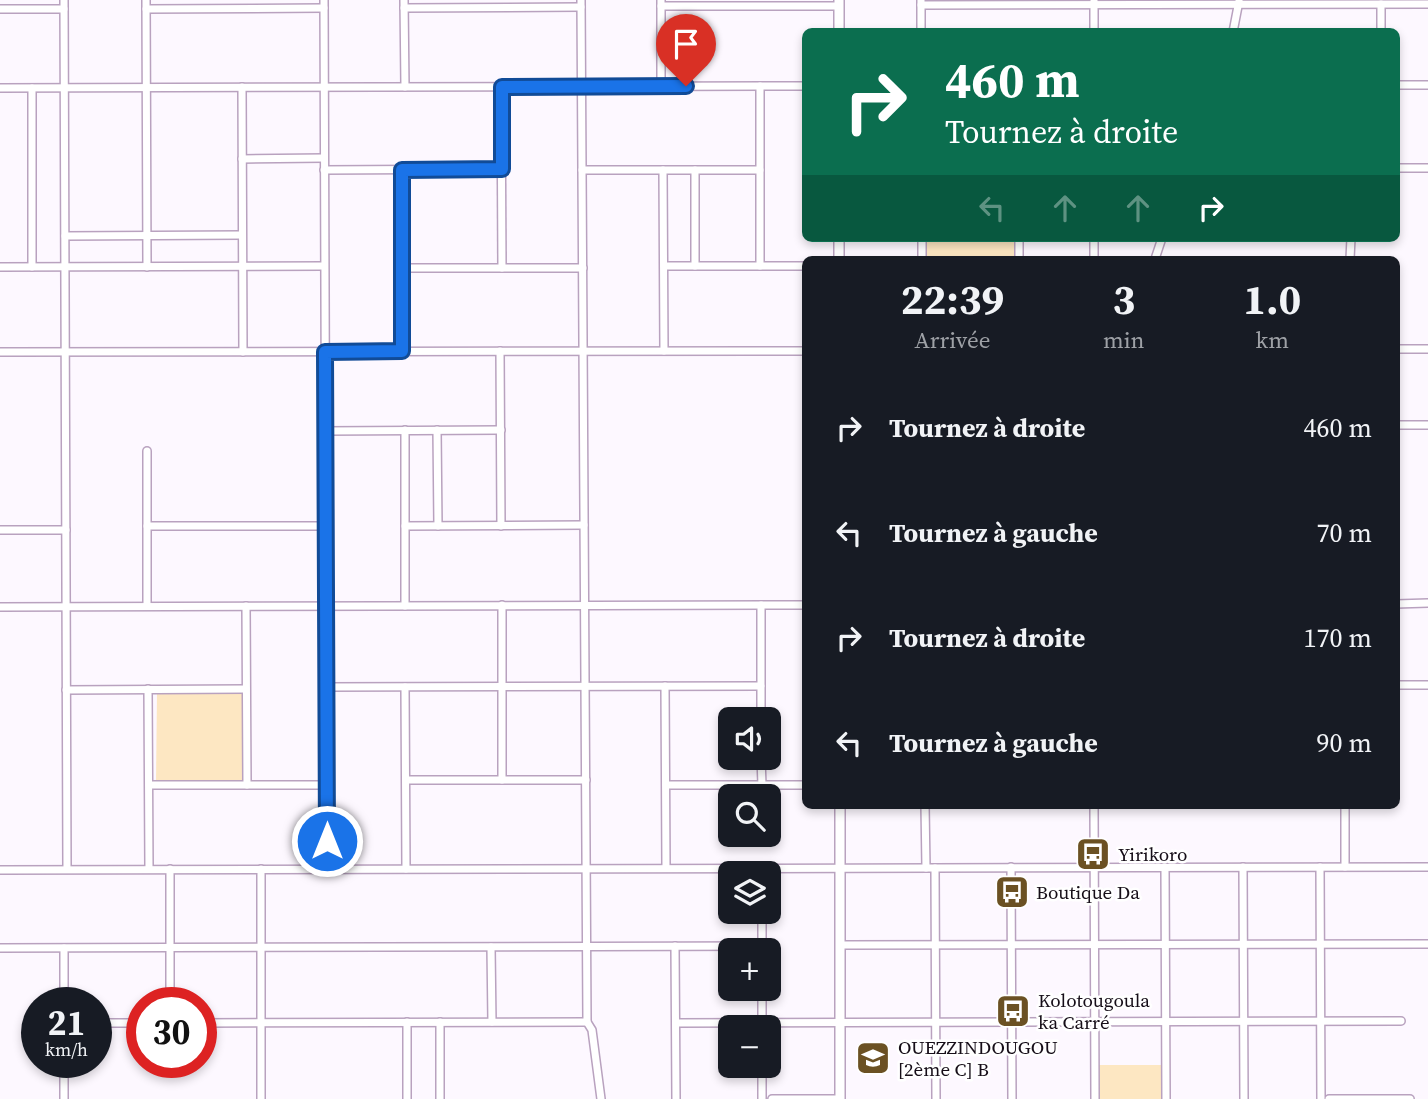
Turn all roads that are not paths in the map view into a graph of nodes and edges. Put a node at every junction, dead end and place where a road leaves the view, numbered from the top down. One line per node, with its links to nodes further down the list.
1 (1018, 2): 2 (street); 9 (street)
2 (1094, 2): 3 (street); 23 (street)
3 (1171, 2): 4 (street)
4 (1239, 2): 5 (street); 24 (street)
5 (1359, 2): 18 (street)
6 (661, 3): 7 (street); 28 (street)
7 (760, 3): 8 (street)
8 (839, 3): 21 (street)
9 (921, 3): 22 (street)
10 (64, 4): 20 (street); 37 (street)
11 (146, 4): 12 (street); 38 (street)
12 (242, 4): 13 (street)
13 (324, 4): 31 (street)
14 (404, 4): 15 (street); 32 (street)
15 (436, 4): 16 (street)
16 (501, 4): 17 (street)
17 (581, 4): 34 (street)
18 (1381, 4): 19 (street); 25 (street)
19 (1428, 4)
20 (0, 9)
21 (839, 28)
22 (922, 28)
23 (1094, 28)
24 (1234, 28)
25 (1381, 28)
26 (1400, 85): 27 (street)
27 (1428, 85)
28 (661, 86): 29 (street); 34 (street)
29 (760, 86): 30 (street); 50 (street)
30 (802, 86)
31 (324, 87): 32 (street); 39 (street); 40 (street)
32 (405, 87): 33 (street)
33 (502, 87): 34 (street); 44 (street)
34 (582, 87): 47 (street)
35 (0, 88): 36 (street)
36 (32, 88): 37 (street); 60 (street)
37 (64, 88): 38 (street); 51 (street)
38 (147, 88): 39 (street); 52 (street)
39 (242, 88): 41 (street)
40 (324, 158): 41 (street); 45 (street)
41 (242, 159): 53 (street)
42 (1400, 168): 43 (street)
43 (1428, 168)
44 (502, 169): 46 (street); 65 (street)
45 (324, 170): 46 (street); 54 (street)
46 (402, 170): 64 (street)
47 (582, 170): 48 (street); 66 (street)
48 (663, 170): 49 (street); 55 (street)
49 (695, 170): 50 (street); 56 (street)
50 (760, 170): 57 (street)
51 (65, 236): 52 (street); 61 (street)
52 (147, 236): 53 (street); 62 (street)
53 (242, 236): 63 (street)
54 (324, 266): 63 (street); 77 (street)
55 (664, 266): 56 (street); 72 (street)
56 (695, 266): 57 (street)
57 (760, 266): 58 (street)
58 (802, 266)
59 (0, 267): 60 (street)
60 (32, 267): 61 (street)
61 (65, 267): 62 (street); 75 (street)
62 (147, 267): 63 (street)
63 (242, 267): 76 (street)
64 (402, 268): 65 (street); 69 (street)
65 (502, 268): 66 (street)
66 (583, 268): 71 (street)
67 (1400, 349): 68 (street)
68 (1428, 349)
69 (402, 351): 70 (street); 77 (street)
70 (500, 351): 71 (street); 82 (street)
71 (583, 351): 72 (street); 90 (street)
72 (664, 351): 73 (street)
73 (802, 351)
74 (0, 352): 75 (street)
75 (65, 352): 76 (street); 92 (street)
76 (243, 352): 77 (street)
77 (325, 352): 83 (street)
78 (1400, 425): 79 (street)
79 (1428, 425)
80 (405, 430): 81 (street); 83 (street); 87 (street)
81 (437, 430): 82 (street); 88 (street)
82 (500, 430): 89 (street)
83 (325, 431): 86 (street)
84 (147, 451): 85 (street)
85 (147, 526): 86 (street); 99 (street)
86 (325, 526): 101 (street)
87 (405, 526): 88 (street); 102 (street)
88 (438, 526): 89 (street)
89 (501, 526): 90 (street)
90 (584, 526): 95 (street)
91 (0, 530): 92 (street)
92 (66, 530): 98 (street)
93 (1428, 603): 94 (street)
94 (1400, 604)
95 (585, 605): 96 (street); 103 (street); 108 (street)
96 (761, 605): 97 (street); 110 (street)
97 (802, 605)
98 (66, 606): 99 (street); 104 (street); 115 (street)
99 (147, 606): 100 (street)
100 (246, 606): 101 (street); 114 (street)
101 (326, 606): 102 (street); 111 (street)
102 (405, 606): 103 (street)
103 (502, 606): 107 (street)
104 (0, 607)
105 (1400, 685): 106 (street)
106 (1428, 685)
107 (502, 686): 108 (street); 112 (street); 118 (street)
108 (585, 686): 109 (street); 119 (street)
109 (665, 686): 110 (street); 123 (street)
110 (761, 686): 116 (street)
111 (326, 687): 112 (street); 122 (street)
112 (405, 687): 117 (street)
113 (148, 689): 114 (street); 115 (street); 120 (street)
114 (246, 689): 121 (street)
115 (66, 690): 143 (street)
116 (761, 707)
117 (406, 780): 118 (street); 148 (street)
118 (502, 780): 119 (street)
119 (586, 780): 139 (street)
120 (149, 785): 121 (street); 144 (street)
121 (247, 785): 122 (street)
122 (326, 785): 147 (street)
123 (666, 785): 124 (street); 140 (street)
124 (718, 785)
125 (781, 785): 126 (street)
126 (802, 785)
127 (840, 809): 141 (street)
128 (925, 809): 142 (street)
129 (1094, 809): 134 (street)
130 (1345, 809): 138 (street)
131 (1428, 866): 138 (street)
132 (935, 867): 133 (street); 142 (street); 159 (street)
133 (1011, 867): 134 (street); 152 (street)
134 (1094, 867): 135 (street); 153 (street)
135 (1165, 867): 136 (street); 154 (street)
136 (1243, 867): 137 (street); 155 (street)
137 (1320, 867): 138 (street); 156 (street)
138 (1345, 867)
139 (586, 868): 140 (street); 148 (street); 164 (street)
140 (666, 868): 150 (street)
141 (840, 868): 142 (street); 151 (street); 158 (street)
142 (926, 868)
143 (67, 869): 144 (street); 149 (street)
144 (149, 869): 145 (street)
145 (170, 869): 146 (street); 161 (street)
146 (261, 869): 147 (street); 162 (street)
147 (327, 869): 148 (street)
148 (406, 869)
149 (0, 870)
150 (718, 870)
151 (781, 870)
152 (1011, 944): 153 (street); 159 (street); 179 (street)
153 (1094, 944): 154 (street); 180 (street)
154 (1165, 944): 155 (street); 181 (street)
155 (1244, 944): 156 (street); 170 (street)
156 (1321, 944): 157 (street); 171 (street)
157 (1428, 944)
158 (840, 945): 159 (street); 177 (street)
159 (936, 945): 178 (street)
160 (675, 946): 164 (street); 165 (street); 184 (street)
161 (170, 947): 162 (street); 167 (street); 169 (street)
162 (261, 947): 163 (street); 183 (street)
163 (491, 947): 164 (street); 175 (street)
164 (587, 947): 176 (street)
165 (718, 947)
166 (0, 948): 167 (street)
167 (64, 948): 168 (street)
168 (64, 987)
169 (170, 987)
170 (1244, 1021): 171 (street); 181 (street); 202 (street)
171 (1321, 1021): 172 (street); 203 (street)
172 (1401, 1021)
173 (407, 1022): 174 (street); 183 (street); 191 (street)
174 (440, 1022): 175 (street); 192 (street)
175 (492, 1022): 176 (street)
176 (587, 1022): 193 (street)
177 (840, 1022): 178 (street); 186 (street); 197 (street)
178 (936, 1022): 179 (street); 198 (street)
179 (1012, 1022): 180 (street); 199 (street)
180 (1095, 1022): 181 (street); 200 (street)
181 (1166, 1022): 201 (street)
182 (217, 1023): 183 (street)
183 (261, 1023): 190 (street)
184 (676, 1023): 185 (street); 194 (street)
185 (718, 1024)
186 (781, 1024)
187 (64, 1078): 189 (street)
188 (762, 1078): 195 (street)
189 (64, 1099)
190 (261, 1099)
191 (407, 1099)
192 (440, 1099)
193 (601, 1099)
194 (676, 1099)
195 (762, 1099)
196 (772, 1099): 197 (street)
197 (840, 1099)
198 (936, 1099)
199 (1012, 1099)
200 (1095, 1099)
201 (1166, 1099)
202 (1244, 1099)
203 (1321, 1099)
204 (1329, 1099): 205 (street)
205 (1410, 1099)

